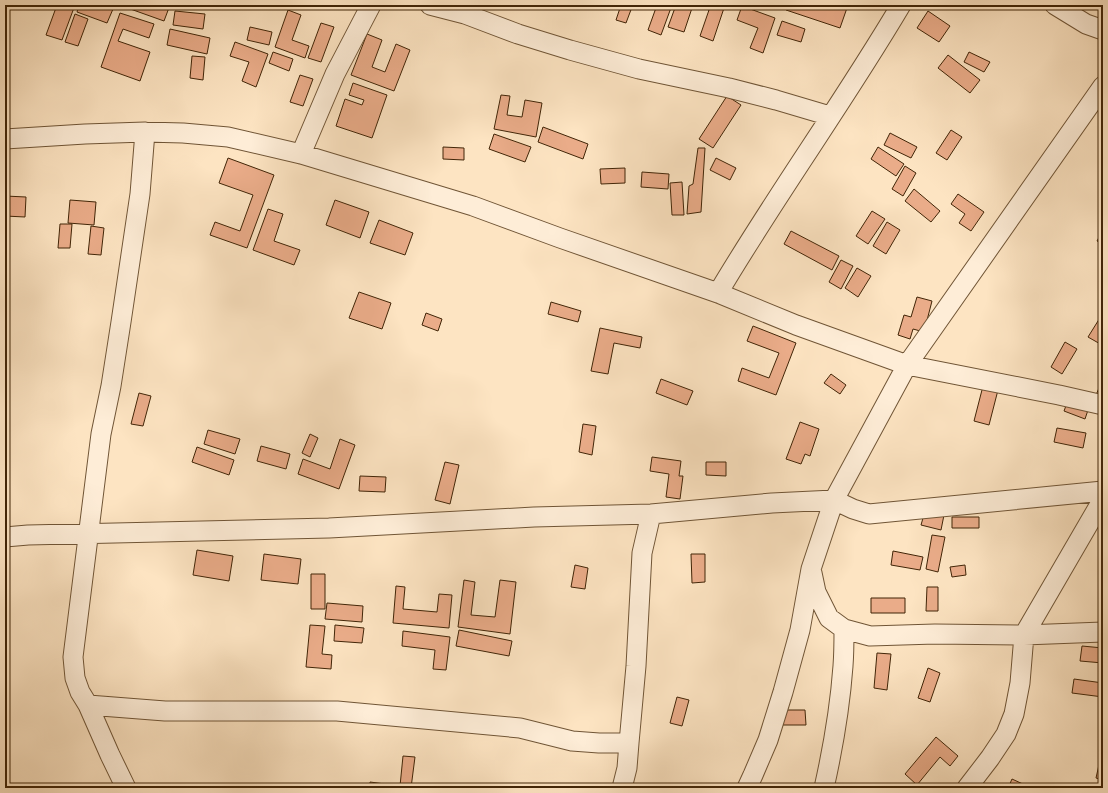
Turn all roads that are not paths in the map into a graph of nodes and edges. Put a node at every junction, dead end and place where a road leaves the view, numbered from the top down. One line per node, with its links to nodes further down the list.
1 (371, 5): 10 (street)
2 (430, 5): 7 (street)
3 (901, 5): 7 (street)
4 (1055, 5): 5 (street)
5 (1103, 30)
6 (1103, 86): 12 (street)
7 (830, 116): 11 (street)
8 (145, 132): 9 (street); 10 (street); 18 (street)
9 (5, 139)
10 (301, 154): 11 (street)
11 (718, 293): 12 (street)
12 (907, 365): 13 (street); 16 (street)
13 (1103, 405)
14 (1103, 491): 16 (street)
15 (1103, 499): 23 (street)
16 (834, 500): 17 (street); 20 (street)
17 (651, 514): 18 (street); 25 (street)
18 (89, 534): 19 (street); 24 (street)
19 (5, 537)
20 (812, 569): 21 (street); 28 (street)
21 (844, 629): 23 (street); 29 (street)
22 (1103, 632): 23 (street)
23 (1024, 635): 30 (street)
24 (88, 705): 25 (street); 26 (street)
25 (629, 743): 27 (street)
26 (126, 788)
27 (622, 788)
28 (747, 788)
29 (824, 788)
30 (967, 788)

